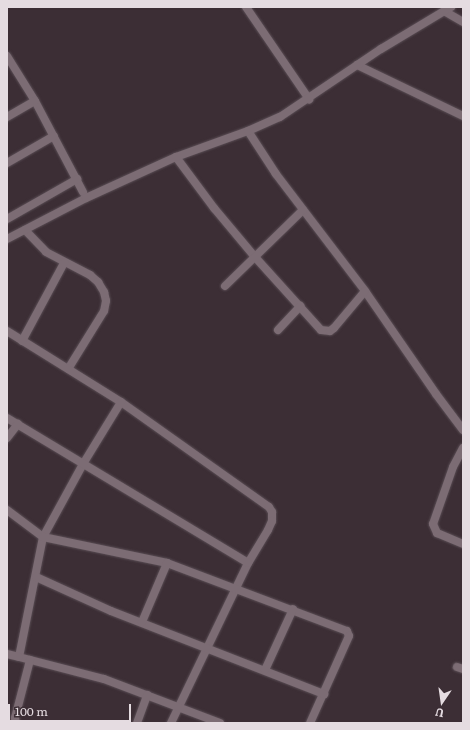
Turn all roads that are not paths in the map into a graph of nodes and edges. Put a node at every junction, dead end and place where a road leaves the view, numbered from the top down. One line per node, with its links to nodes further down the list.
1 (246, 7): 7 (street)
2 (447, 9): 3 (street); 5 (street)
3 (463, 22)
4 (7, 56): 6 (street)
5 (357, 65): 7 (street); 9 (street)
6 (10, 66): 8 (street)
7 (309, 99): 11 (street)
8 (35, 101): 10 (street); 12 (street)
9 (463, 116)
10 (7, 117)
11 (248, 132): 13 (street); 17 (street)
12 (54, 136): 14 (street); 15 (street)
13 (176, 158): 19 (street); 21 (street)
14 (7, 163)
15 (77, 179): 16 (street); 18 (street)
16 (83, 192)
17 (302, 210): 21 (street); 24 (street)
18 (7, 219)
19 (25, 230): 20 (street); 22 (street)
20 (7, 239)
21 (255, 257): 23 (street); 25 (street)
22 (64, 263): 28 (street); 29 (street)
23 (225, 286)
24 (365, 291): 25 (street); 33 (street)
25 (300, 306): 26 (street)
26 (278, 330)
27 (7, 331): 28 (street)
28 (22, 341): 29 (street)
29 (68, 369): 30 (street)
30 (121, 402): 36 (street); 41 (street)
31 (7, 418): 32 (street)
32 (18, 424): 34 (street); 36 (street)
33 (463, 430)
34 (7, 438)
35 (463, 448): 39 (street)
36 (83, 464): 38 (street); 41 (street)
37 (7, 510): 38 (street)
38 (43, 537): 40 (street); 42 (street)
39 (463, 544)
40 (167, 563): 43 (street); 45 (street)
41 (248, 563): 43 (street)
42 (36, 577): 45 (street); 48 (street)
43 (236, 588): 44 (street); 46 (street)
44 (293, 609): 50 (street); 51 (street)
45 (142, 622): 46 (street)
46 (207, 647): 50 (street); 53 (street)
47 (7, 654): 48 (street)
48 (19, 657): 49 (street)
49 (30, 660): 52 (street); 54 (street)
50 (265, 670): 51 (street)
51 (324, 694): 58 (street)
52 (147, 695): 53 (street); 55 (street)
53 (179, 706): 56 (street); 57 (street)
54 (16, 723)
55 (137, 723)
56 (171, 723)
57 (220, 723)
58 (310, 723)

